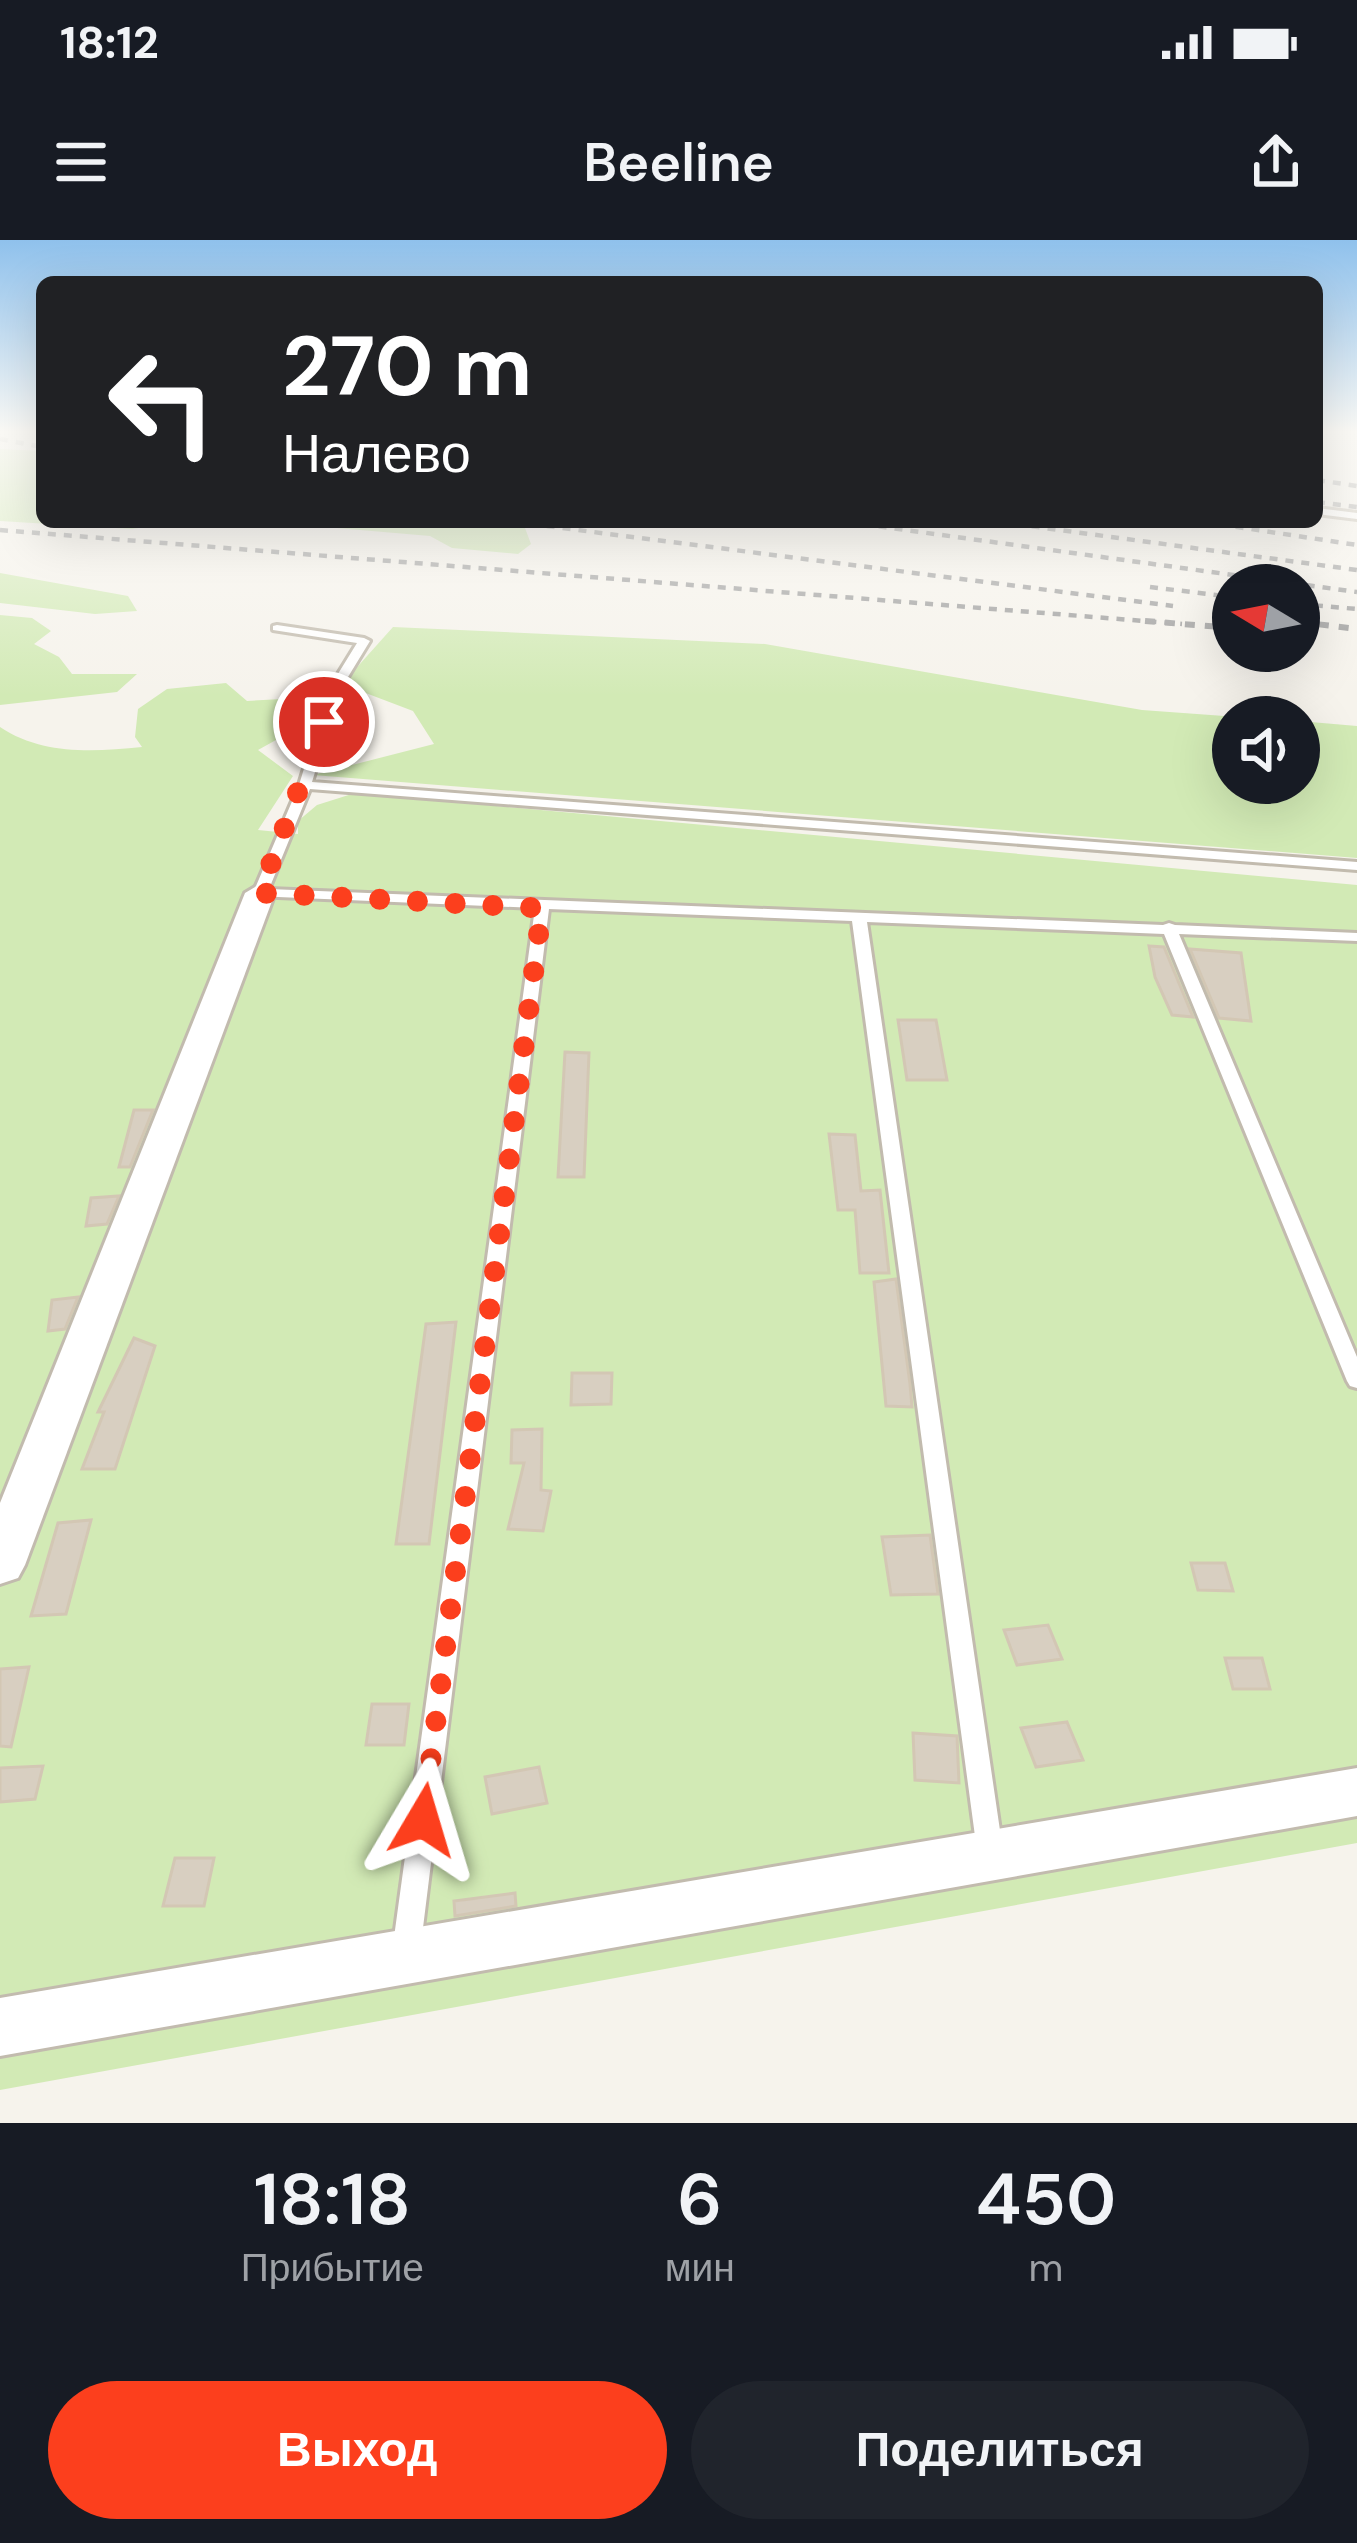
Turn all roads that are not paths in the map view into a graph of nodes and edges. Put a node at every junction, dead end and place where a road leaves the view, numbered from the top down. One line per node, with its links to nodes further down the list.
1 (277, 628): 2 (lane)
2 (305, 784): 3 (lane); 4 (lane)
3 (1357, 866)
4 (260, 893): 5 (lane); 10 (street)
5 (542, 908): 6 (lane); 13 (lane)
6 (859, 918): 7 (lane); 12 (lane)
7 (1169, 928): 8 (lane); 9 (lane)
8 (1357, 937)
9 (1357, 1381)
10 (0, 1565)
11 (1357, 1792): 12 (street)
12 (990, 1856): 13 (street)
13 (406, 1957): 14 (street)
14 (0, 2027)

